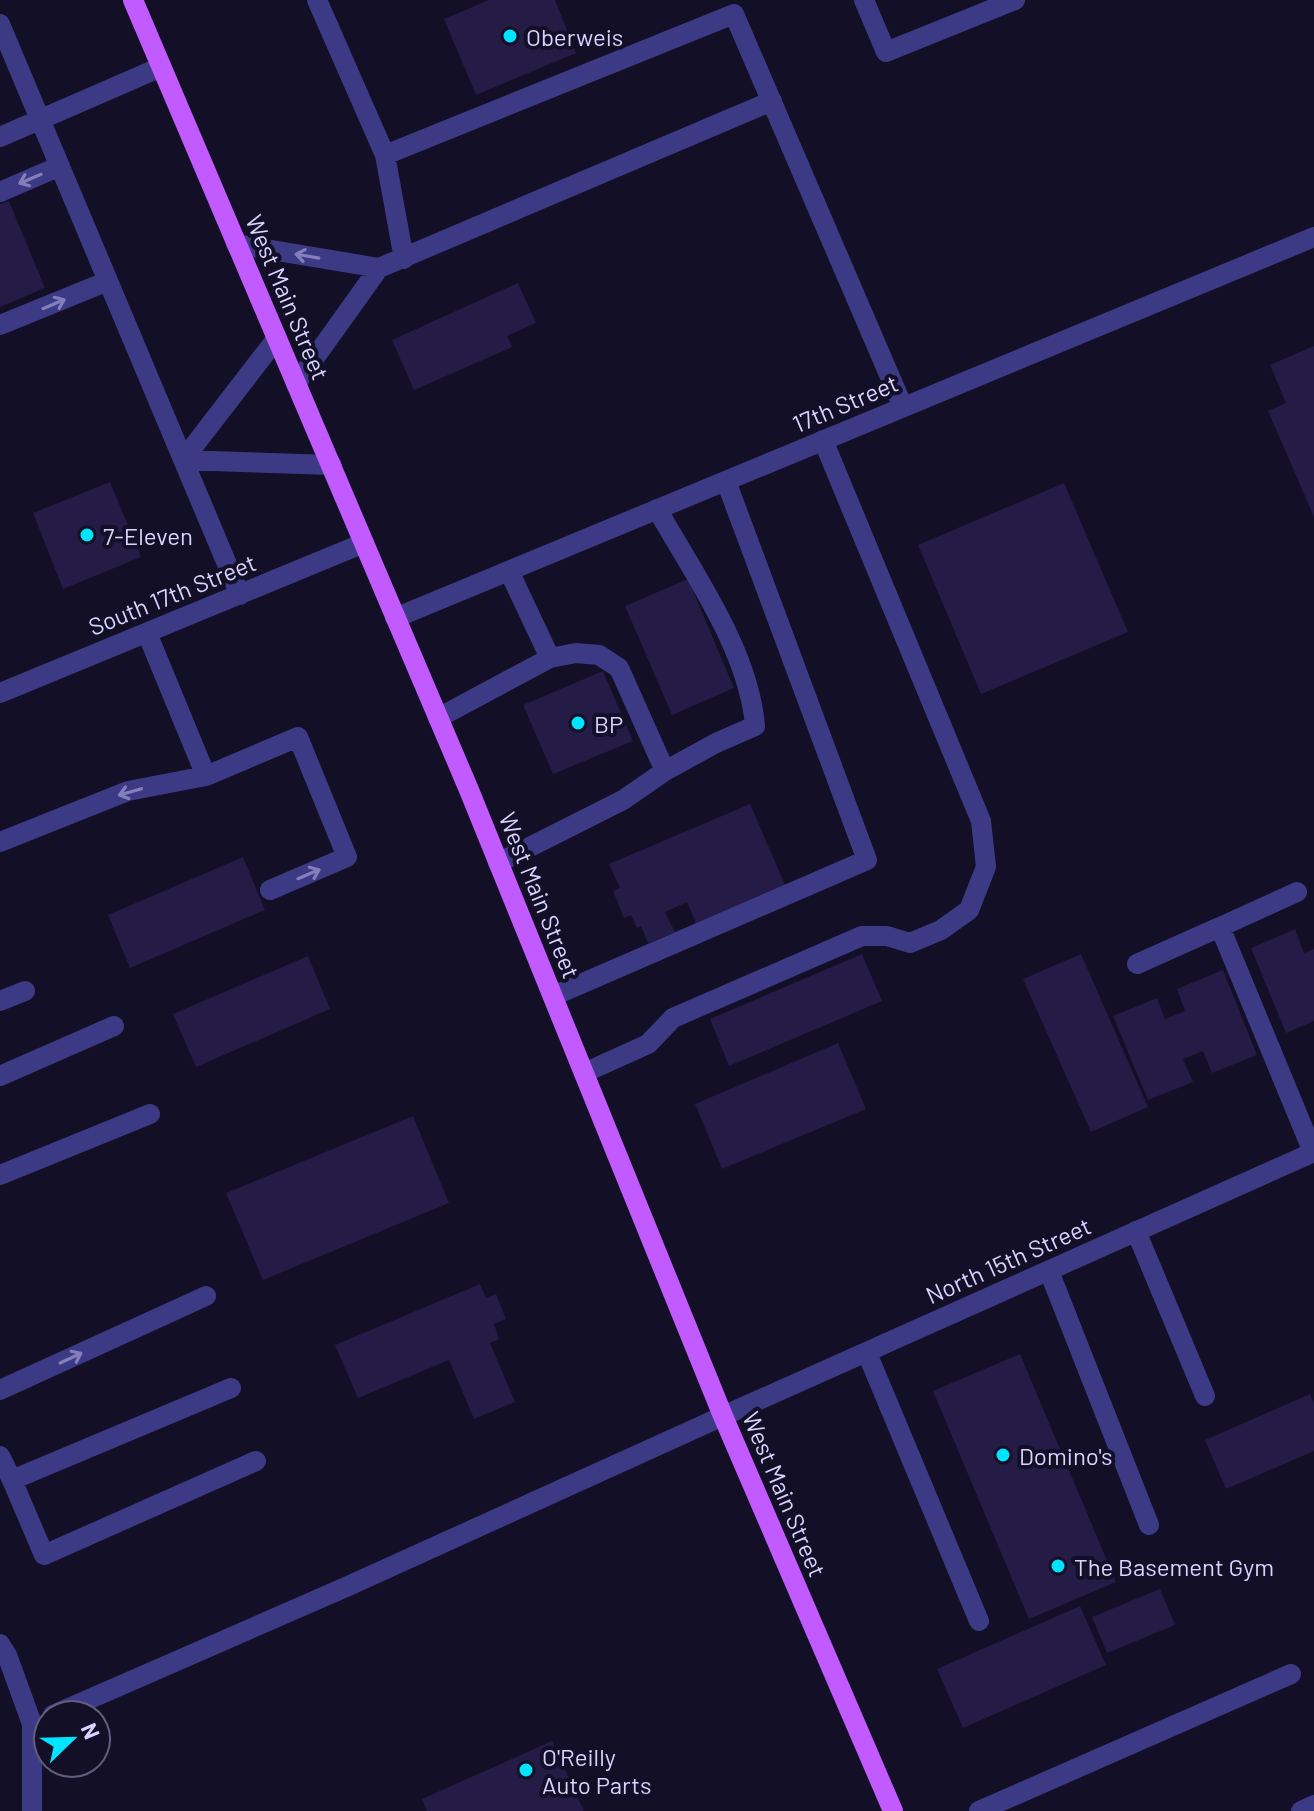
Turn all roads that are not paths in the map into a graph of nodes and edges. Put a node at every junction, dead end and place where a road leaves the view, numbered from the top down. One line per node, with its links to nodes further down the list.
1 (133, 0): 8 (main road, West Main Street)
2 (341, 0): 5 (street)
3 (864, 0): 4 (street)
4 (1015, 0)
5 (319, 4): 12 (street)
6 (732, 7): 9 (street); 12 (street)
7 (0, 24): 10 (street)
8 (161, 67): 10 (street); 16 (main road, West Main Street)
9 (772, 101): 17 (street); 23 (street)
10 (40, 120): 11 (street); 13 (street)
11 (0, 137)
12 (385, 155): 17 (street)
13 (60, 166): 14 (street, one-way to 14); 19 (street)
14 (0, 192)
15 (1314, 237): 23 (street, 17th Street)
16 (236, 244): 18 (street, one-way to 16); 21 (main road, West Main Street)
17 (404, 259): 18 (street)
18 (379, 268): 22 (street)
19 (108, 281): 20 (street, one-way to 19); 25 (street)
20 (0, 325)
21 (277, 338): 22 (main road, West Main Street); 25 (street)
22 (296, 384): 26 (main road, West Main Street)
23 (903, 407): 24 (street, 17th Street)
24 (823, 440): 27 (street, 17th Street); 49 (street)
25 (183, 460): 26 (street); 31 (street)
26 (332, 465): 29 (main road, West Main Street)
27 (726, 481): 28 (street, 17th Street); 46 (street)
28 (657, 509): 30 (street, 17th Street); 37 (street)
29 (364, 543): 31 (street, South 17th Street); 32 (main road, West Main Street)
30 (509, 571): 32 (street, 17th Street); 34 (street)
31 (240, 595): 33 (street, South 17th Street)
32 (395, 618): 36 (main road, West Main Street)
33 (147, 633): 35 (street, South 17th Street); 38 (street)
34 (550, 658): 36 (street); 37 (street)
35 (0, 693)
36 (438, 718): 40 (main road, West Main Street)
37 (665, 771): 40 (street)
38 (206, 776): 39 (street, one-way to 39); 41 (street, one-way to 38)
39 (0, 842)
40 (498, 863): 46 (main road, West Main Street)
41 (270, 890)
42 (1297, 892): 43 (street)
43 (1220, 927): 44 (street); 52 (street)
44 (1137, 964)
45 (25, 991): 47 (street)
46 (553, 996): 49 (main road, West Main Street)
47 (0, 1001)
48 (114, 1026): 50 (street)
49 (584, 1073): 61 (main road, West Main Street)
50 (0, 1076)
51 (150, 1114): 53 (street)
52 (1314, 1152): 54 (street, North 15th Street)
53 (0, 1175)
54 (1136, 1231): 55 (street, North 15th Street); 60 (street)
55 (1049, 1271): 57 (street, North 15th Street); 65 (street)
56 (206, 1296): 59 (street, one-way to 56)
57 (867, 1353): 61 (street, North 15th Street); 66 (street)
58 (231, 1388): 64 (street)
59 (0, 1390)
60 (1205, 1396)
61 (723, 1416): 70 (street, North 15th Street); 74 (main road, West Main Street)
62 (0, 1456): 64 (street)
63 (256, 1461): 64 (street)
64 (12, 1480)
65 (1149, 1525)
66 (979, 1621)
67 (0, 1644): 69 (street)
68 (1291, 1674): 75 (street)
69 (32, 1699)
70 (90, 1699)
71 (36, 1779): 73 (street)
72 (1314, 1805): 76 (street)
73 (32, 1811)
74 (893, 1811)
75 (979, 1811)
76 (1301, 1811)

